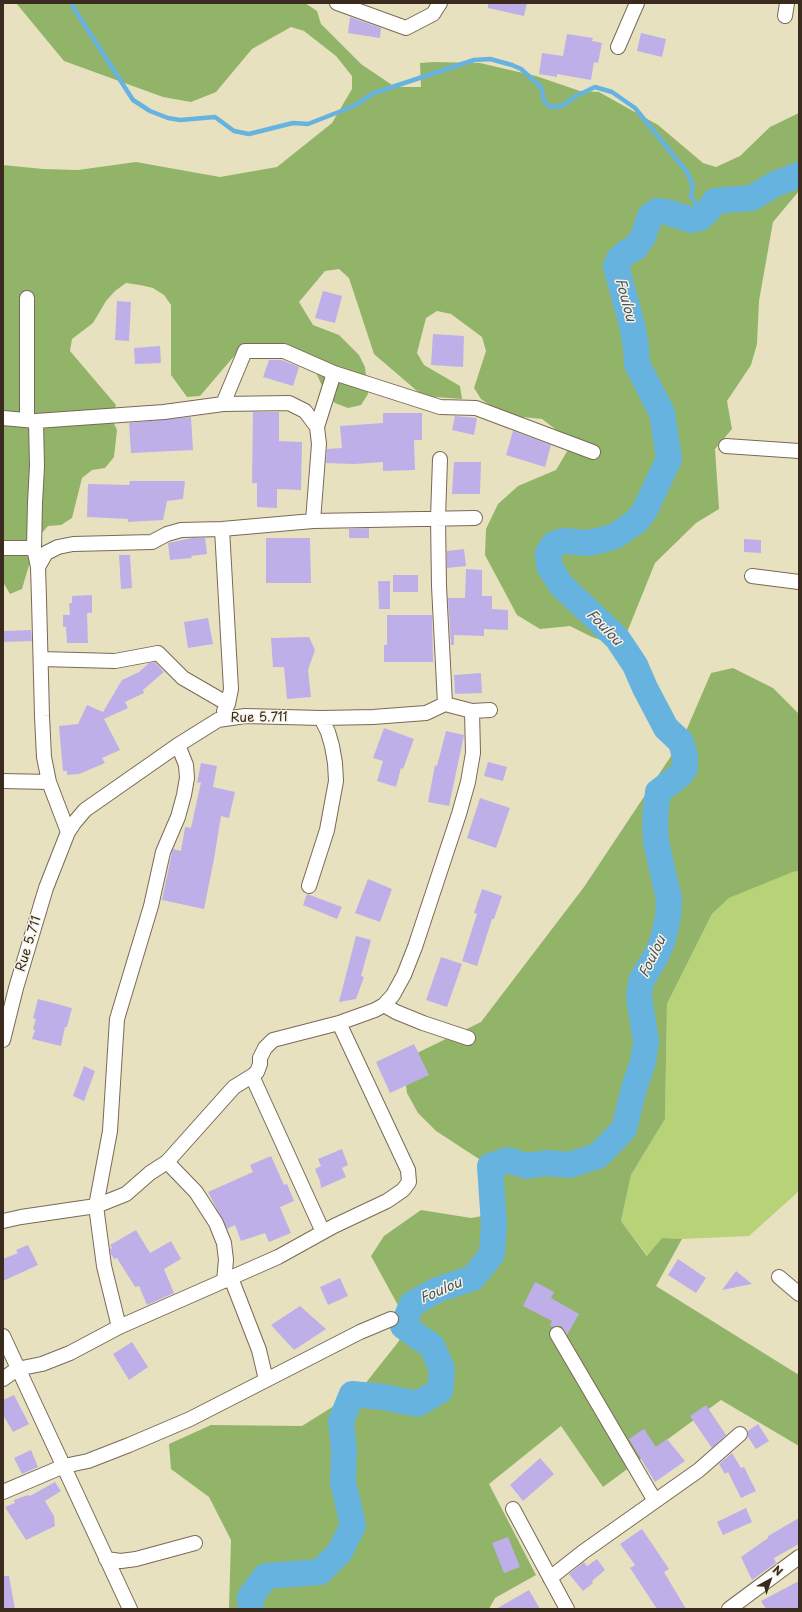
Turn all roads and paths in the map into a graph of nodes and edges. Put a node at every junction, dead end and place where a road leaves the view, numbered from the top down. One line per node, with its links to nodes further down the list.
1 (337, 3): 2 (street)
2 (440, 3)
3 (637, 3): 4 (street)
4 (618, 47)
5 (27, 298): 9 (street)
6 (334, 373): 7 (street); 10 (street); 13 (street)
7 (223, 404): 9 (street); 10 (street)
8 (3, 418): 9 (street)
9 (31, 420): 20 (street)
10 (317, 427): 17 (street)
11 (726, 446): 12 (street)
12 (799, 451)
13 (593, 452)
14 (440, 459): 15 (street)
15 (438, 518): 16 (street); 17 (street); 26 (street)
16 (475, 518)
17 (313, 521): 18 (street)
18 (222, 529): 21 (street); 25 (street)
19 (3, 548): 20 (street)
20 (34, 548): 21 (street)
21 (38, 566): 24 (street)
22 (752, 576): 23 (street)
23 (799, 582)
24 (41, 659): 25 (street); 33 (street)
25 (228, 704): 30 (street)
26 (445, 704): 28 (street); 29 (street, Rue 5.711)
27 (490, 710): 28 (street)
28 (472, 711): 36 (street)
29 (320, 718): 30 (street, Rue 5.711); 35 (street)
30 (218, 720): 31 (street, Rue 5.711)
31 (178, 745): 34 (street, Rue 5.711); 42 (street)
32 (3, 781): 33 (street)
33 (49, 782): 34 (street)
34 (68, 832): 39 (street, Rue 5.711)
35 (309, 886)
36 (384, 1005): 37 (street); 38 (street)
37 (339, 1023): 40 (street); 44 (street)
38 (468, 1038)
39 (3, 1040)
40 (252, 1076): 41 (street); 44 (street)
41 (167, 1162): 42 (street); 46 (street)
42 (96, 1206): 43 (street); 49 (street)
43 (3, 1221)
44 (323, 1232): 46 (street)
45 (779, 1277): 47 (street)
46 (228, 1279): 49 (street); 54 (street)
47 (799, 1294)
48 (391, 1319): 54 (street)
49 (119, 1327): 52 (street)
50 (557, 1334): 58 (street)
51 (3, 1336): 52 (street)
52 (17, 1369): 53 (street); 56 (street)
53 (3, 1379)
54 (266, 1380): 56 (street)
55 (740, 1434): 58 (street)
56 (64, 1466): 57 (street); 62 (street)
57 (3, 1492)
58 (655, 1501): 63 (street)
59 (513, 1509): 63 (street)
60 (195, 1543): 62 (street)
61 (799, 1556): 66 (street)
62 (106, 1559): 64 (street)
63 (550, 1578): 65 (street)
64 (130, 1609)
65 (567, 1609)
66 (729, 1609)

